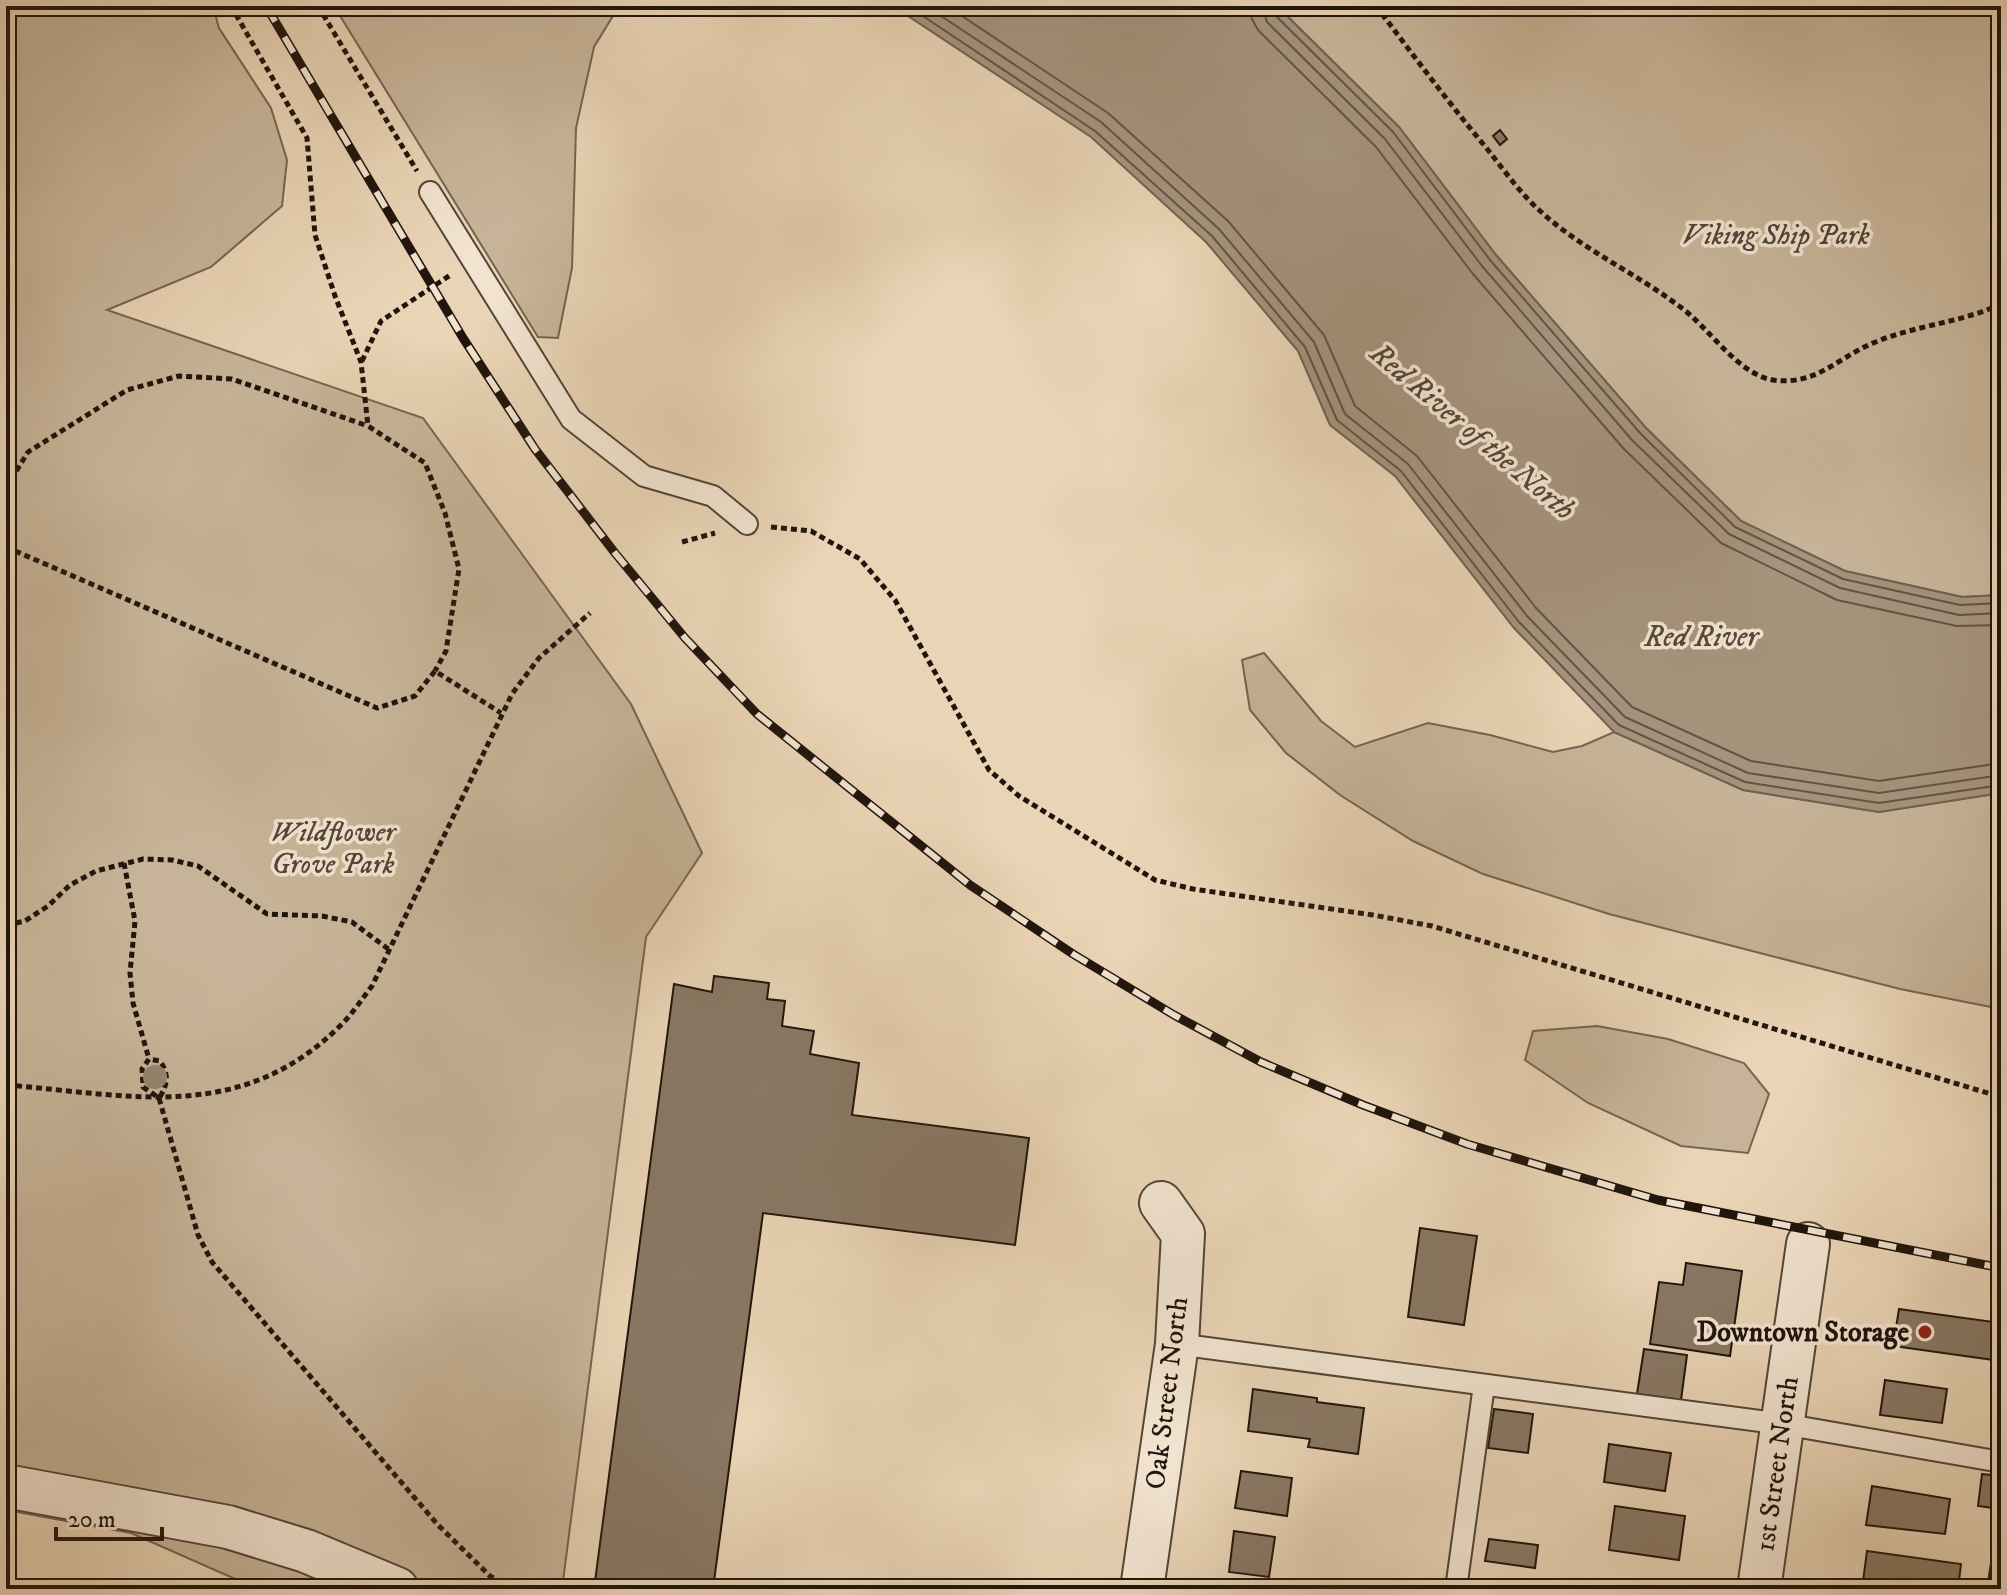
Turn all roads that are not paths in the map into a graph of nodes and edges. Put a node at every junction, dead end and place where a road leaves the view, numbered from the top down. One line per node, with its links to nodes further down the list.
1 (430, 192): 2 (lane)
2 (747, 524)
3 (1161, 1203): 5 (street, Oak Street North)
4 (1808, 1244): 7 (street, 1st Street North)
5 (1177, 1344): 6 (lane); 11 (street, Oak Street North)
6 (1484, 1385): 7 (lane); 12 (lane)
7 (1783, 1424): 8 (lane); 13 (street, 1st Street North)
8 (2001, 1462)
9 (6, 1486): 10 (street)
10 (397, 1589)
11 (1142, 1589)
12 (1456, 1589)
13 (1759, 1589)

